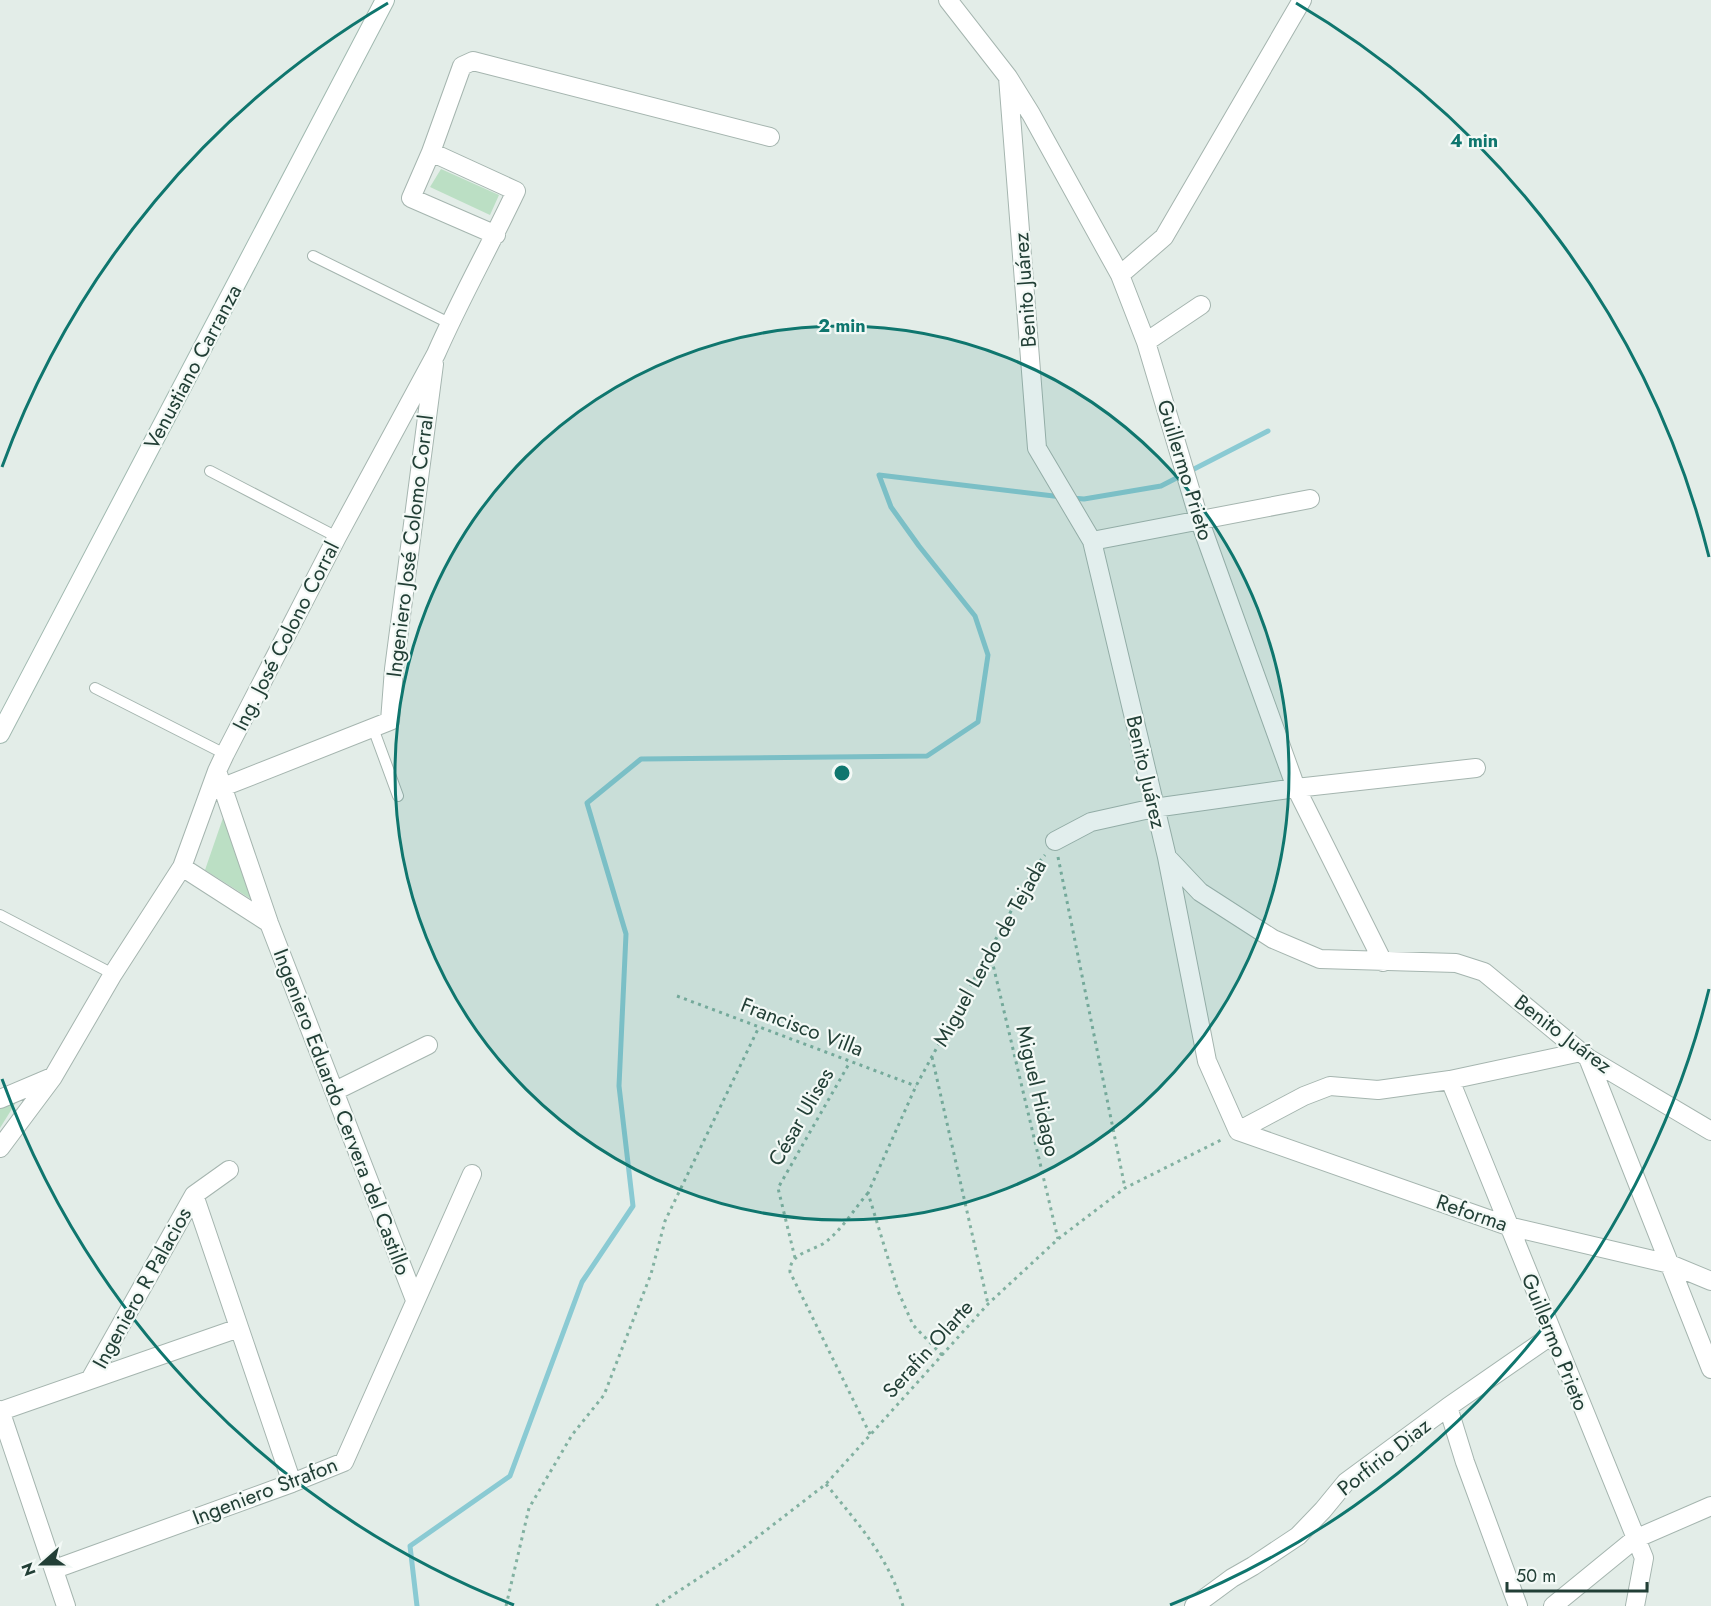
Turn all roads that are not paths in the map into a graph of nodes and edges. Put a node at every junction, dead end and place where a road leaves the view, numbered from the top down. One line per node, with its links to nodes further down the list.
1 (385, 0): 21 (street, Venustiano Carranza)
2 (948, 0): 4 (street, Guillermo Prieto)
3 (1302, 0): 9 (street)
4 (1008, 77): 9 (street, Guillermo Prieto); 18 (street, Benito Juárez)
5 (770, 137): 6 (street)
6 (431, 152): 7 (street, Ing. José Colono Corral); 7 (street)
7 (496, 235): 11 (street, Ing. José Colono Corral)
8 (313, 256): 11 (lane)
9 (1120, 275): 12 (street, Guillermo Prieto)
10 (1201, 305): 12 (street)
11 (449, 323): 13 (street, Ing. José Colono Corral)
12 (1146, 342): 16 (street, Guillermo Prieto)
13 (436, 354): 17 (street, Ing. José Colono Corral); 20 (street, Ingeniero José Colomo Corral)
14 (210, 471): 17 (lane)
15 (1310, 499): 16 (street)
16 (1199, 519): 18 (street); 24 (street, Guillermo Prieto)
17 (337, 537): 23 (street, Ing. José Colono Corral)
18 (1092, 541): 26 (street, Benito Juárez)
19 (94, 688): 23 (lane)
20 (373, 728): 23 (street, Ingeniero José Colomo Corral); 25 (lane)
21 (0, 734)
22 (1476, 768): 24 (street, Miguel Lerdo de Tejada)
23 (221, 771): 29 (street, Ing. José Colono Corral); 31 (street, Ingeniero Eduardo Cervera del Castillo)
24 (1296, 788): 26 (street, Miguel Lerdo de Tejada); 32 (street, Guillermo Prieto)
25 (398, 796)
26 (1154, 807): 27 (street, Miguel Lerdo de Tejada); 28 (street, Benito Juárez)
27 (1054, 841)
28 (1167, 857): 32 (street, Benito Juárez); 40 (street)
29 (182, 867): 31 (street, Ingeniero Eduardo Cervera del Castillo); 33 (street, Ing. José Colono Corral)
30 (0, 915): 33 (lane)
31 (269, 923): 38 (street, Ingeniero Eduardo Cervera del Castillo)
32 (1383, 962): 35 (street, Benito Juárez)
33 (113, 974): 36 (street, Ing. José Colono Corral)
34 (428, 1045): 38 (street)
35 (1585, 1055): 37 (street); 41 (street, Benito Juárez); 47 (street)
36 (54, 1077): 39 (street); 42 (street, Ing. José Colono Corral)
37 (1450, 1080): 40 (street); 46 (street, Guillermo Prieto)
38 (335, 1090): 49 (street, Ingeniero Eduardo Cervera del Castillo)
39 (0, 1100)
40 (1238, 1131): 46 (street, Reforma)
41 (1711, 1131)
42 (0, 1148)
43 (229, 1170): 45 (street)
44 (472, 1174): 49 (street, Ingeniero Strafon)
45 (194, 1195): 50 (street, Ingeniero R Palacios); 53 (street, Ingeniero R Palacios)
46 (1508, 1226): 47 (street, Reforma); 51 (street, Guillermo Prieto)
47 (1670, 1264): 48 (street, Reforma); 52 (street)
48 (1711, 1281)
49 (415, 1300): 56 (street, Ingeniero Strafon)
50 (239, 1328): 53 (street, Ingeniero R Palacios); 56 (street, Ingeniero R Palacios)
51 (1552, 1335): 54 (street, Porfirio Diaz); 58 (street, Guillermo Prieto)
52 (1711, 1369)
53 (91, 1378): 55 (street, Ingeniero R Palacios)
54 (1448, 1407): 61 (street, Porfirio Diaz); 62 (street)
55 (0, 1410): 59 (street)
56 (292, 1483): 59 (street, Ingeniero Strafon)
57 (1711, 1506): 58 (street)
58 (1635, 1539): 63 (street); 64 (street, Guillermo Prieto)
59 (55, 1569): 60 (street)
60 (66, 1606)
61 (1194, 1606)
62 (1518, 1606)
63 (1553, 1606)
64 (1635, 1606)

